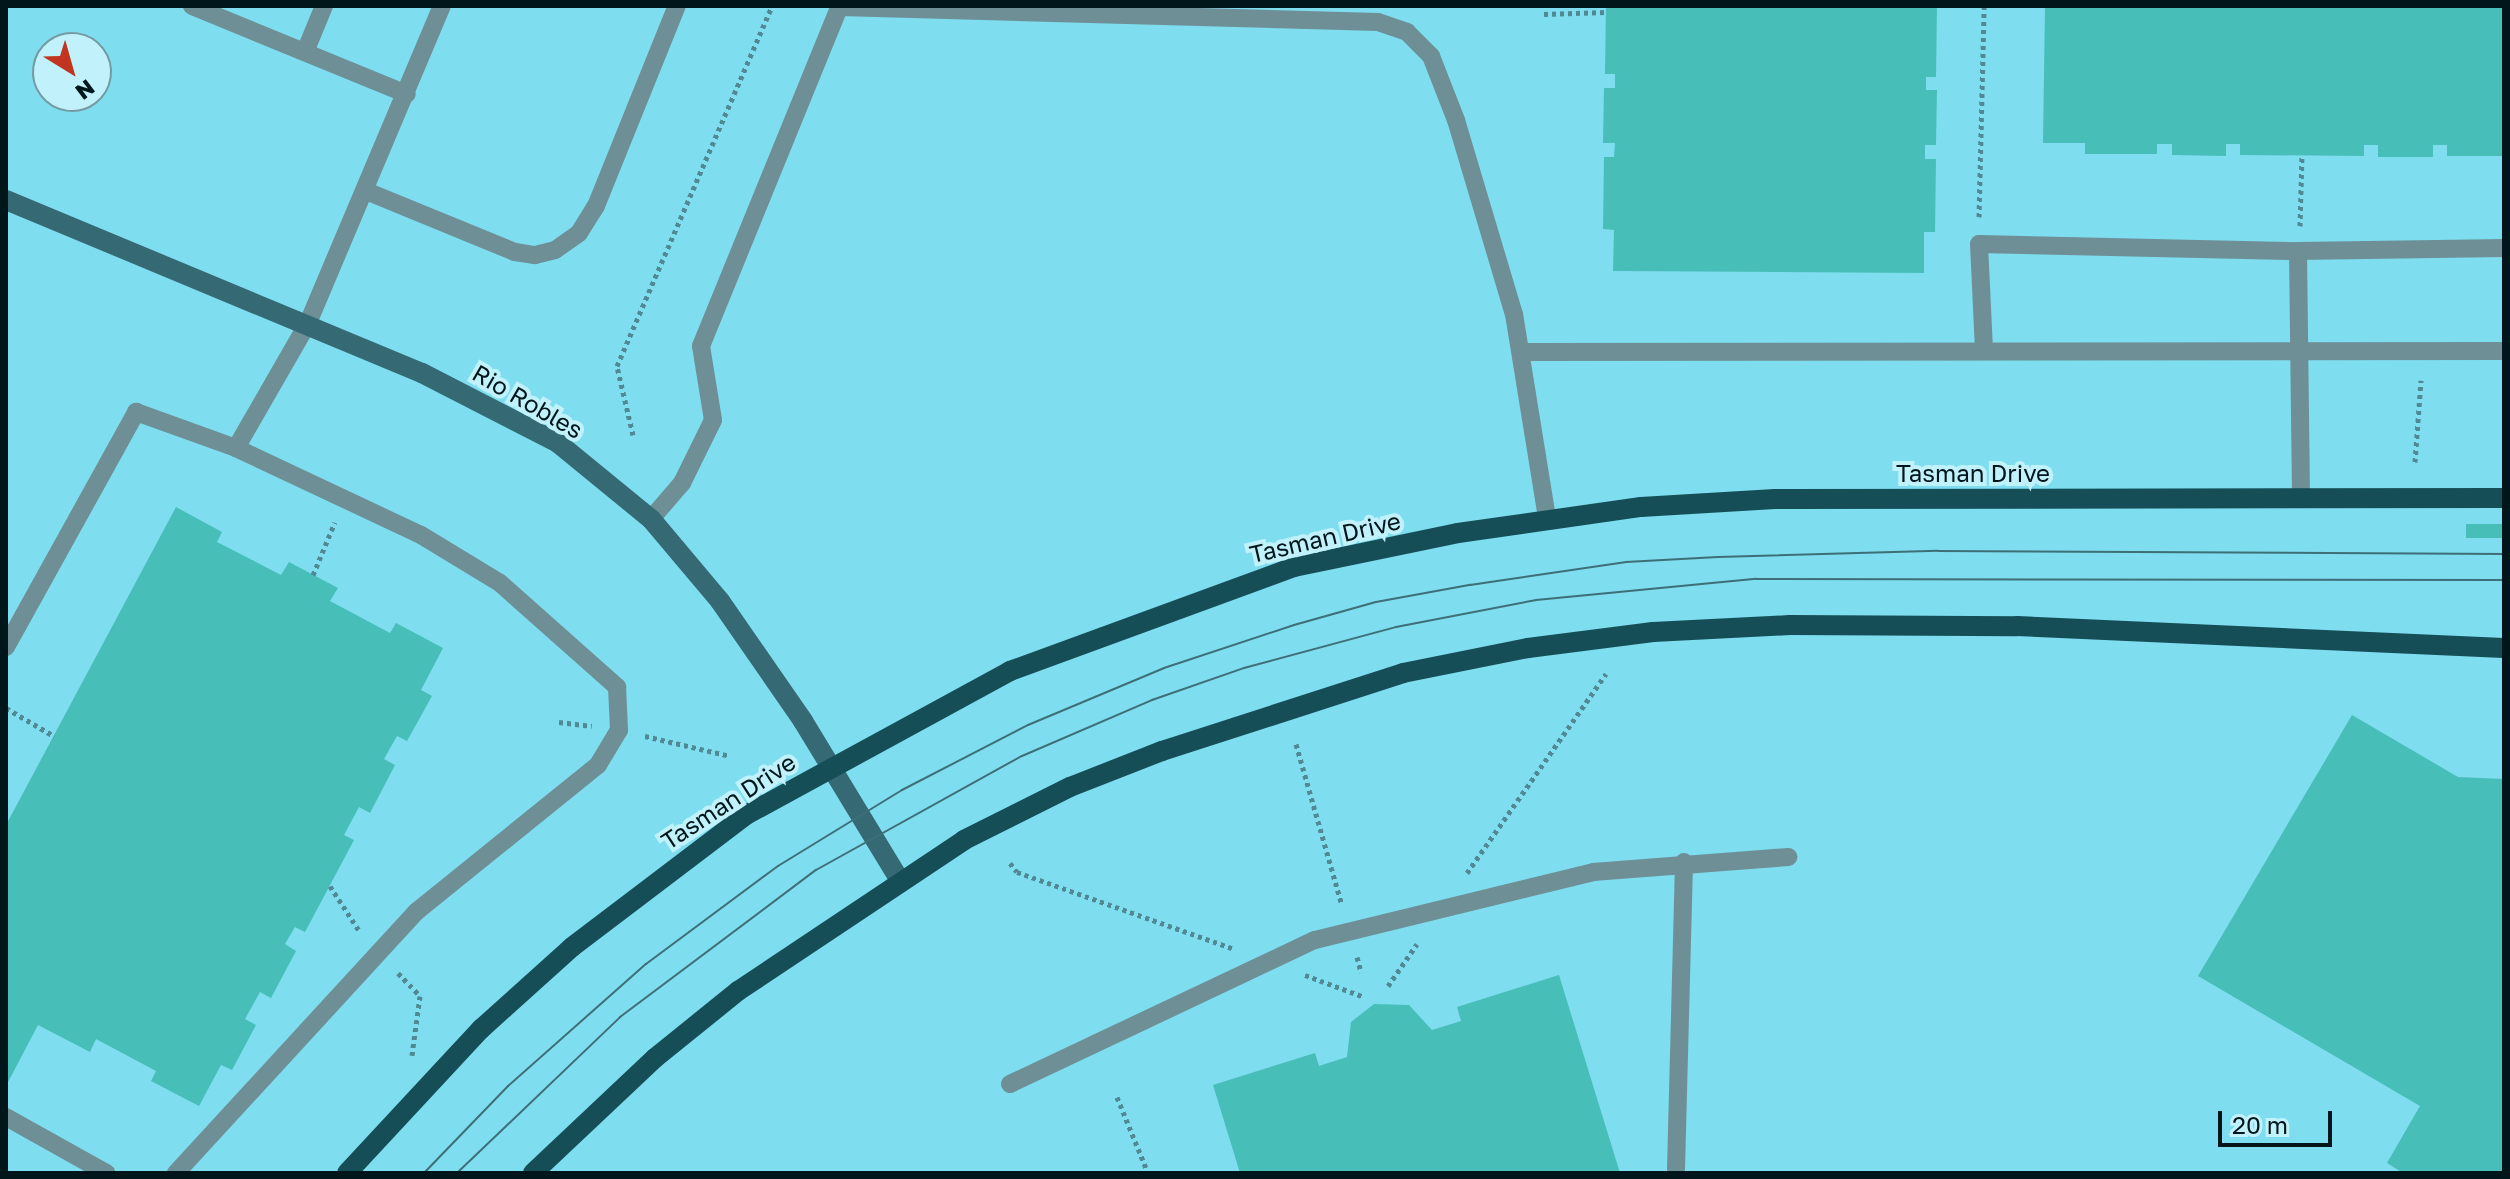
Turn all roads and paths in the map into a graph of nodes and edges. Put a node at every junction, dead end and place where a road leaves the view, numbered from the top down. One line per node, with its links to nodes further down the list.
1 (192, 6): 10 (lane)
2 (324, 6): 10 (lane)
3 (442, 6): 11 (lane)
4 (677, 6): 13 (lane)
5 (772, 6): 24 (path)
6 (1984, 6): 15 (path)
7 (840, 7): 21 (lane); 31 (lane)
8 (1606, 12): 9 (path)
9 (1544, 14)
10 (305, 52): 11 (lane)
11 (407, 94): 13 (lane)
12 (2302, 155): 17 (path)
13 (366, 191): 18 (lane)
14 (6, 200): 18 (street, Rio Robles)
15 (1979, 244): 17 (lane); 19 (lane)
16 (2504, 248): 17 (lane)
17 (2298, 251): 23 (lane)
18 (308, 323): 25 (lane); 31 (street, Rio Robles)
19 (1984, 350): 21 (lane); 23 (lane)
20 (2504, 351): 22 (lane)
21 (1524, 352): 30 (lane)
22 (2421, 353): 23 (lane); 26 (path)
23 (2299, 354): 27 (lane)
24 (633, 435)
25 (236, 448): 29 (lane); 33 (lane)
26 (2415, 462)
27 (2301, 497): 28 (main road, Tasman Drive); 30 (main road, Tasman Drive)
28 (2504, 498)
29 (345, 499): 32 (path); 59 (lane)
30 (1547, 518): 39 (main road, Tasman Drive)
31 (651, 519): 39 (street, Rio Robles)
32 (313, 575)
33 (6, 647)
34 (2504, 648): 43 (main road)
35 (1606, 674): 45 (path)
36 (6, 708): 37 (path)
37 (54, 736)
38 (1296, 744): 46 (path)
39 (831, 767): 43 (street, Rio Robles); 60 (main road, Tasman Drive)
40 (1788, 857): 41 (lane)
41 (1684, 862): 45 (lane); 57 (lane)
42 (1010, 863): 48 (path)
43 (899, 879): 61 (main road)
44 (330, 886): 47 (path)
45 (1443, 907): 46 (lane); 51 (path)
46 (1349, 931): 48 (lane); 49 (path)
47 (364, 938)
48 (1269, 961): 52 (path); 54 (lane)
49 (1361, 972)
50 (398, 973): 53 (path)
51 (1388, 986)
52 (1364, 997)
53 (412, 1055)
54 (1010, 1084)
55 (1117, 1097): 62 (path)
56 (6, 1117): 58 (lane)
57 (1676, 1169)
58 (106, 1173)
59 (176, 1173)
60 (347, 1173)
61 (533, 1173)
62 (1148, 1173)

